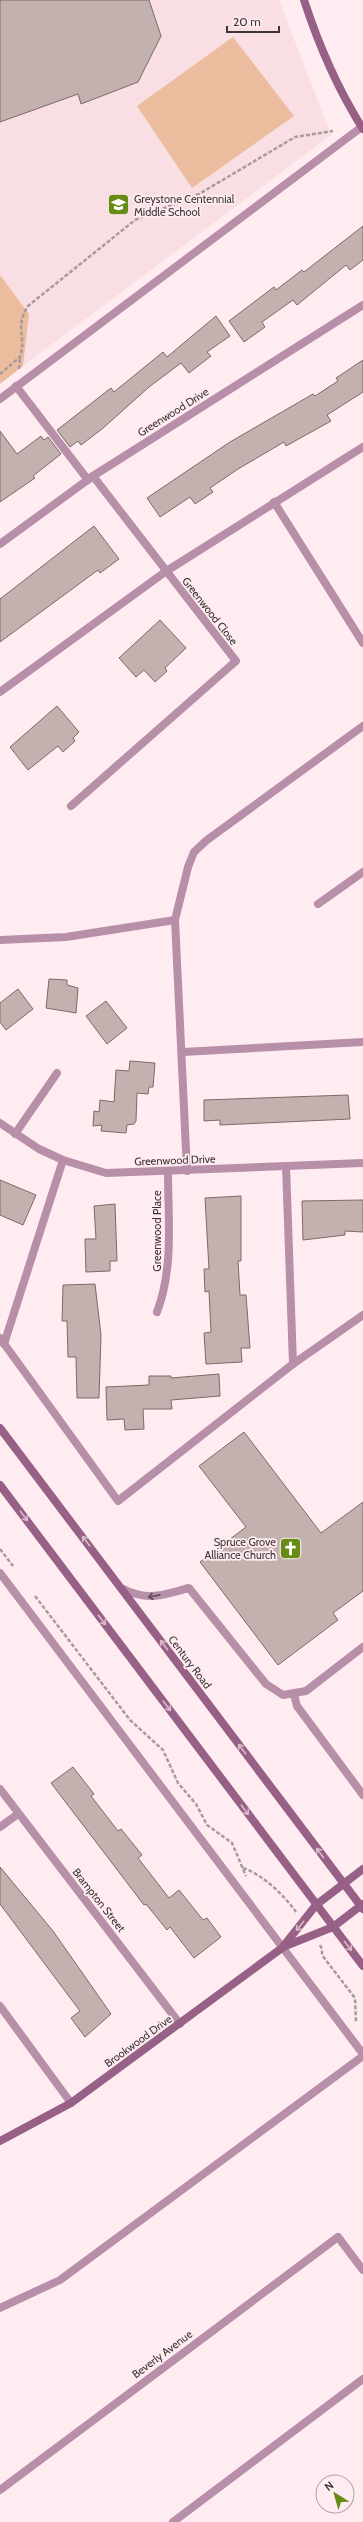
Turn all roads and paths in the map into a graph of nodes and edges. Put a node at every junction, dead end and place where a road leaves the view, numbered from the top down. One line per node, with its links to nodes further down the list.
1 (304, 0): 2 (main road)
2 (363, 127): 6 (street)
3 (340, 130): 5 (path)
4 (363, 305): 9 (street, Greenwood Drive)
5 (0, 374)
6 (16, 386): 7 (street); 9 (street, Greenwood Close)
7 (0, 399)
8 (363, 447): 10 (street)
9 (91, 478): 11 (street, Greenwood Drive); 12 (street, Greenwood Close)
10 (274, 502): 12 (street); 13 (street)
11 (0, 544)
12 (165, 572): 14 (street); 16 (street, Greenwood Close)
13 (363, 643)
14 (0, 692)
15 (363, 726): 19 (street)
16 (71, 806)
17 (363, 872): 18 (street)
18 (318, 904)
19 (175, 920): 20 (street); 22 (street)
20 (0, 940)
21 (363, 1042): 22 (street)
22 (183, 1052): 29 (street)
23 (57, 1073): 25 (street)
24 (0, 1123): 25 (street, Greenwood Drive)
25 (15, 1134): 26 (street, Greenwood Drive)
26 (63, 1160): 30 (street, Greenwood Drive); 33 (street)
27 (363, 1162): 28 (street, Greenwood Drive)
28 (286, 1166): 29 (street, Greenwood Drive); 34 (street)
29 (187, 1171): 30 (street, Greenwood Drive)
30 (168, 1172): 31 (street, Greenwood Place)
31 (157, 1312)
32 (363, 1315): 34 (street)
33 (2, 1341): 34 (street)
34 (293, 1364)
35 (0, 1428): 40 (main road, Century Road, one-way to 35)
36 (0, 1485): 53 (main road, one-way to 53)
37 (0, 1549): 38 (path)
38 (14, 1568)
39 (0, 1573): 51 (street)
40 (121, 1588): 43 (street, one-way to 40); 50 (main road, Century Road, one-way to 40)
41 (34, 1594): 48 (path)
42 (363, 1647): 43 (street)
43 (294, 1695): 45 (street)
44 (0, 1789): 46 (street, Brampton Street)
45 (363, 1795)
46 (18, 1814): 47 (street); 60 (street, Brampton Street)
47 (0, 1828)
48 (243, 1868): 51 (path); 52 (path)
49 (363, 1869): 50 (main road, Brookwood Drive)
50 (344, 1884): 53 (main road, Brookwood Drive); 54 (main road, Century Road)
51 (246, 1898): 56 (street)
52 (290, 1904)
53 (316, 1905): 55 (main road); 56 (main road, Brookwood Drive, one-way to 56)
54 (362, 1906): 55 (main road, Brookwood Drive)
55 (333, 1927): 56 (main road, Brookwood Drive); 58 (main road, one-way to 58)
56 (282, 1948): 60 (main road, Brookwood Drive); 62 (street)
57 (322, 1949): 61 (path)
58 (363, 1966)
59 (0, 2006): 63 (street)
60 (180, 2024): 63 (main road, Brookwood Drive)
61 (356, 2030)
62 (363, 2055): 66 (street)
63 (71, 2103): 64 (main road, Brookwood Drive)
64 (0, 2141)
65 (363, 2270): 68 (street, Beverly Avenue)
66 (0, 2308)
67 (363, 2379): 69 (street)
68 (0, 2490)
69 (173, 2522)

